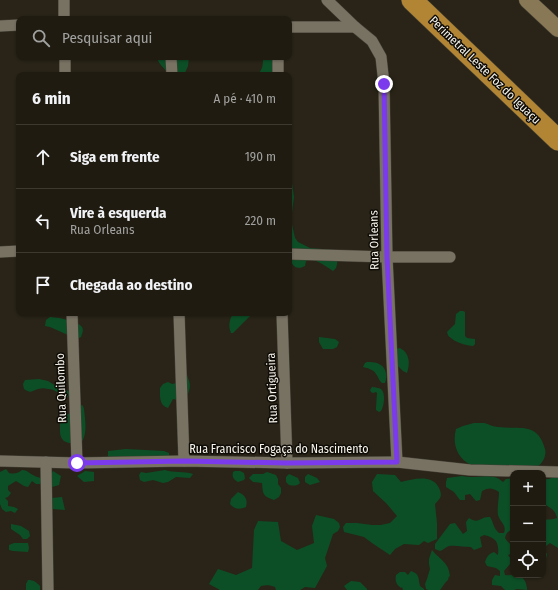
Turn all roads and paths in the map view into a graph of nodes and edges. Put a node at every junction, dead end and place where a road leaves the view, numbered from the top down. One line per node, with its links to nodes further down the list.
1 (64, 0): 5 (street)
2 (327, 0): 9 (street, Rua Orleans)
3 (412, 0): 17 (highway, Perimetral Leste Foz do Iguaçu)
4 (527, 0): 10 (street)
5 (64, 16)
6 (16, 25): 7 (street)
7 (0, 26)
8 (292, 27): 9 (street)
9 (355, 27): 21 (street, Rua Orleans)
10 (558, 29)
11 (65, 60): 14 (street)
12 (171, 60): 15 (street)
13 (278, 60): 16 (street)
14 (65, 72)
15 (172, 72)
16 (278, 72)
17 (558, 140)
18 (16, 251): 19 (street)
19 (0, 252)
20 (292, 254): 21 (street)
21 (387, 257): 22 (street); 29 (street, Rua Orleans)
22 (450, 257)
23 (72, 316): 30 (street, Rua Quilombo)
24 (179, 316): 27 (street)
25 (282, 316): 31 (street, Rua Ortigueira)
26 (0, 461): 28 (street, Rua Francisco Fogaça do Nascimento)
27 (184, 461): 30 (street, Rua Francisco Fogaça do Nascimento); 31 (street, Rua Francisco Fogaça do Nascimento)
28 (46, 462): 30 (street, Rua Francisco Fogaça do Nascimento); 33 (street)
29 (397, 462): 31 (street, Rua Francisco Fogaça do Nascimento); 32 (street, Rua Francisco Fogaça do Nascimento)
30 (77, 463)
31 (287, 463)
32 (558, 472)
33 (48, 590)

